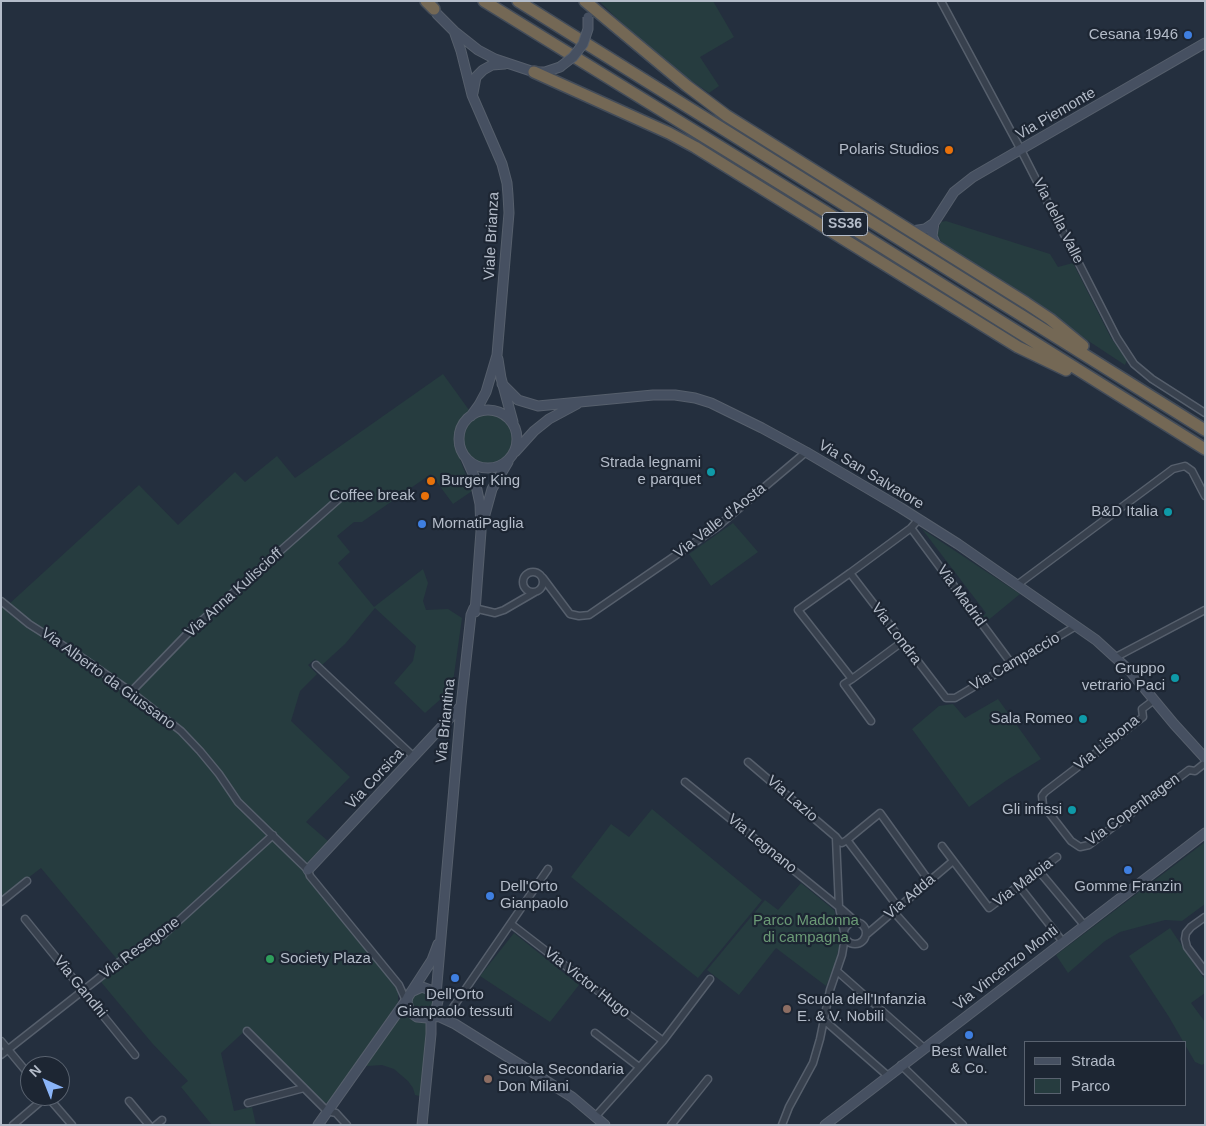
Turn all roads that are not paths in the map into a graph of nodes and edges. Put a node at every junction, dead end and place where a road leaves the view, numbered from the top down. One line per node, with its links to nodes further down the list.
1 (484, 1): 18 (highway, SS36)
2 (518, 1): 16 (highway, SS36)
3 (584, 1): 9 (street, bridge); 13 (highway)
4 (941, 1): 11 (street, Via della Valle)
5 (430, 4): 6 (street)
6 (454, 31): 8 (street); 10 (street, Viale Brianza)
7 (1205, 42): 11 (street, Via Piemonte)
8 (508, 64): 9 (street); 10 (street)
9 (534, 72): 18 (highway)
10 (472, 95): 15 (street, Viale Brianza)
11 (1022, 150): 12 (street, Via Piemonte); 23 (street, Via della Valle)
12 (934, 223): 13 (street); 14 (street)
13 (912, 231): 14 (highway)
14 (937, 247): 16 (highway)
15 (497, 355): 17 (street); 24 (street)
16 (1119, 376): 26 (highway, SS36)
17 (502, 384): 20 (street, Via San Salvatore); 21 (street)
18 (1114, 393): 27 (highway, SS36)
19 (581, 403): 20 (street, Via San Salvatore); 28 (street, Via San Salvatore); 29 (street, Via San Salvatore)
20 (538, 406): 21 (street, Via San Salvatore)
21 (509, 410): 22 (street, Via San Salvatore); 25 (street)
22 (497, 412): 24 (street); 25 (street)
23 (1205, 413)
24 (470, 416): 30 (street)
25 (514, 427): 29 (street)
26 (1205, 430)
27 (1205, 449)
28 (806, 452): 33 (street, Via San Salvatore); 42 (street, Via Valle d'Aosta)
29 (511, 457): 30 (street); 35 (street, Via Briantina)
30 (466, 458): 35 (street, Via Briantina)
31 (1205, 496): 38 (street)
32 (340, 498): 52 (street, Via Anna Kuliscioff)
33 (918, 520): 34 (street); 38 (street, Via San Salvatore)
34 (911, 528): 36 (street); 49 (street, Via Madrid)
35 (480, 531): 44 (street, Via Briantina)
36 (850, 573): 47 (street, Via Londra); 51 (street)
37 (543, 578): 39 (street); 40 (street); 42 (street)
38 (1017, 585): 46 (street, Via San Salvatore)
39 (523, 586): 40 (street); 43 (street)
40 (536, 591): 42 (street); 43 (street)
41 (1, 601): 52 (street, Via Alberto da Giussano)
42 (558, 601)
43 (516, 602): 44 (street)
44 (474, 608): 55 (street, Via Briantina); 65 (street, Via Briantina)
45 (1205, 610): 48 (street)
46 (1076, 626): 48 (street, Via San Salvatore); 49 (street, Via Campaccio)
47 (902, 642): 51 (street); 53 (street, Via Londra)
48 (1116, 657): 54 (street, Via San Salvatore)
49 (1011, 664): 53 (street, Via Campaccio)
50 (316, 665): 57 (street)
51 (852, 679): 56 (street)
52 (131, 692): 64 (street, Via Alberto da Giussano)
53 (955, 698)
54 (1154, 700): 58 (street, Via San Salvatore); 62 (street, Via Lisbona)
55 (462, 706): 57 (street, Via Corsica); 65 (street, Via Briantina)
56 (871, 721)
57 (414, 757): 72 (street, Via Corsica)
58 (1205, 758)
59 (748, 762): 66 (street, Via Lazio)
60 (1205, 763): 62 (street, Via Copenhagen)
61 (686, 782): 78 (street, Via Legnano)
62 (1054, 785)
63 (1205, 833): 84 (street, Via Vincenzo Monti)
64 (273, 835): 72 (street, Via Alberto da Giussano); 95 (street, Via Resegone)
65 (451, 837): 85 (street, Via Briantina)
66 (836, 837): 67 (street); 78 (street)
67 (847, 840): 74 (street); 79 (street)
68 (942, 846): 70 (street)
69 (1057, 857): 73 (street, Via Maloia)
70 (953, 861): 74 (street, Via Adda); 76 (street, Via Maloia)
71 (548, 869): 83 (street)
72 (308, 870): 96 (street, Via Alberto da Giussano)
73 (1039, 870): 76 (street, Via Maloia); 84 (street)
74 (929, 880): 79 (street, Via Adda)
75 (27, 881): 77 (street)
76 (1018, 886): 88 (street)
77 (1, 902)
78 (840, 906): 82 (street); 87 (street)
79 (896, 909): 86 (street, Via Adda); 90 (street)
80 (1205, 917): 93 (street)
81 (25, 919): 95 (street, Via Gandhi)
82 (854, 922): 86 (street); 87 (street)
83 (511, 924): 97 (street); 104 (street, Via Victor Hugo)
84 (1084, 926): 88 (street, Via Vincenzo Monti)
85 (442, 934): 96 (street, Via Briantina); 97 (street, Via Briantina)
86 (867, 934): 89 (street)
87 (844, 935): 89 (street); 91 (street)
88 (1063, 942): 105 (street, Via Vincenzo Monti)
89 (858, 944): 91 (street)
90 (924, 946)
91 (842, 954): 92 (street)
92 (837, 971): 99 (street); 105 (street)
93 (1205, 971)
94 (710, 979): 104 (street)
95 (83, 991): 106 (street, Via Resegone); 108 (street, Via Gandhi)
96 (408, 999): 97 (street); 98 (street); 119 (street, Via Briantina)
97 (442, 1009): 98 (street); 102 (street); 120 (street)
98 (431, 1016): 102 (street)
99 (824, 1020): 112 (street); 121 (street)
100 (247, 1031): 114 (street)
101 (595, 1033): 111 (street)
102 (431, 1034): 127 (street)
103 (1, 1041): 106 (street)
104 (662, 1041): 111 (street)
105 (924, 1048): 110 (street, Via Vincenzo Monti)
106 (8, 1050): 107 (street, Via Resegone); 109 (street)
107 (1, 1055)
108 (135, 1055)
109 (20, 1064)
110 (902, 1066): 112 (street, Via Vincenzo Monti); 131 (street)
111 (639, 1067): 120 (street)
112 (888, 1076): 130 (street, Via Vincenzo Monti)
113 (708, 1079): 129 (street)
114 (304, 1088): 116 (street); 119 (street)
115 (129, 1101): 124 (street)
116 (248, 1103)
117 (35, 1106): 122 (street)
118 (56, 1106): 123 (street)
119 (327, 1111): 125 (street, Via Briantina); 126 (street)
120 (596, 1116): 128 (street)
121 (783, 1124)
122 (13, 1125)
123 (72, 1125)
124 (148, 1125)
125 (318, 1125)
126 (346, 1125)
127 (422, 1125)
128 (605, 1125)
129 (671, 1125)
130 (825, 1125)
131 (963, 1125)

